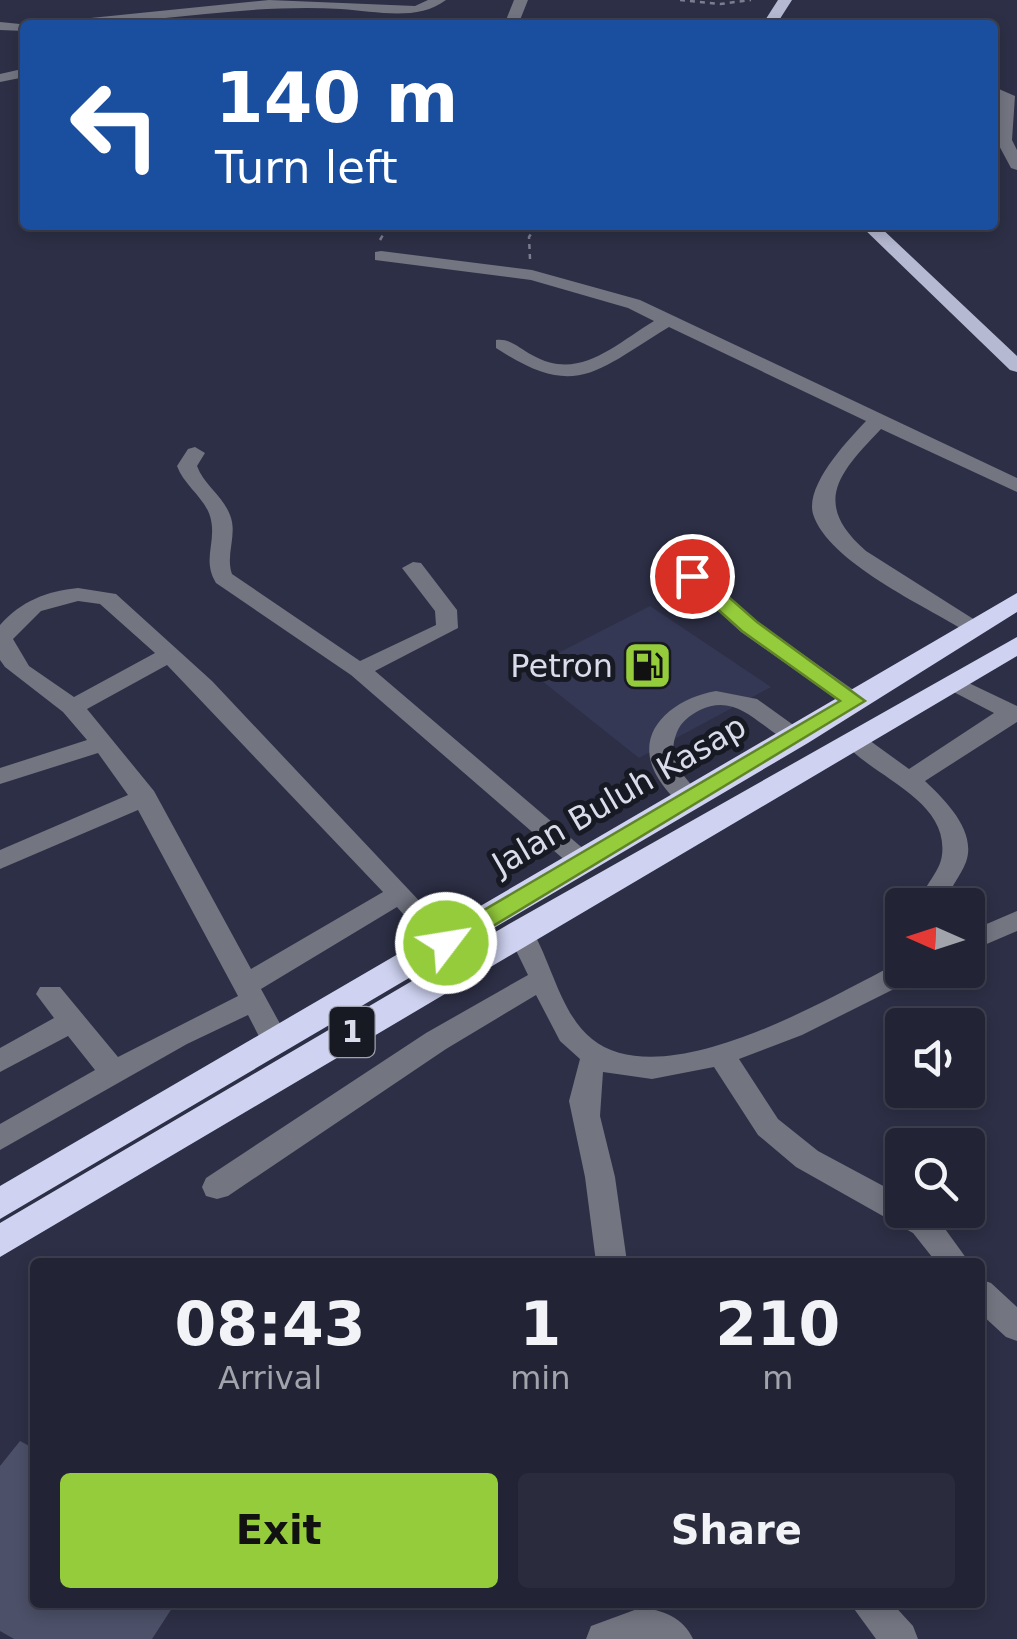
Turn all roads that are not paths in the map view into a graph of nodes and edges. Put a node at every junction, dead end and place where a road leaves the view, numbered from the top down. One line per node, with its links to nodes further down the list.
1 (439, 0): 2 (street)
2 (416, 10): 3 (street); 4 (street)
3 (111, 20)
4 (411, 20)
5 (998, 92): 6 (street)
6 (1017, 164)
7 (873, 230): 11 (main road)
8 (381, 256): 9 (street)
9 (668, 320): 10 (street); 12 (street)
10 (502, 344)
11 (1017, 366)
12 (876, 422): 14 (street); 18 (street)
13 (195, 453): 21 (street)
14 (1017, 486)
15 (413, 568): 21 (street)
16 (692, 576): 23 (street)
17 (1017, 601): 18 (highway, Jalan Buluh Kasap / 1)
18 (975, 627): 23 (highway, Jalan Buluh Kasap / 1)
19 (1017, 645): 22 (highway, 1)
20 (170, 654): 24 (street); 24 (street); 36 (street)
21 (359, 670): 34 (street)
22 (952, 682): 25 (street); 27 (highway, 1)
23 (854, 701): 26 (highway, Jalan Buluh Kasap / 1)
24 (72, 708): 28 (street)
25 (1014, 714): 30 (street)
26 (798, 737): 32 (highway, Jalan Buluh Kasap / 1); 32 (street)
27 (854, 740): 30 (street); 38 (highway, 1)
28 (102, 743): 29 (street); 31 (street)
29 (0, 776)
30 (908, 780): 35 (street)
31 (145, 796): 33 (street); 44 (street)
32 (691, 800): 34 (highway, Jalan Buluh Kasap / 1)
33 (0, 860)
34 (584, 862): 40 (highway, Jalan Buluh Kasap / 1)
35 (936, 888)
36 (401, 893): 40 (street); 44 (street)
37 (1017, 920): 39 (street)
38 (520, 932): 41 (street); 56 (highway, 1)
39 (985, 935)
40 (446, 943): 46 (highway, Jalan Buluh Kasap / 1)
41 (541, 980): 47 (street); 52 (street)
42 (885, 981): 48 (street)
43 (50, 994): 45 (street)
44 (249, 994): 46 (street); 50 (street)
45 (72, 1022): 49 (street); 50 (street)
46 (276, 1042): 54 (highway, Jalan Buluh Kasap / 1)
47 (596, 1056): 48 (street); 57 (street)
48 (722, 1057): 53 (street)
49 (0, 1061)
50 (114, 1073): 51 (street)
51 (0, 1138)
52 (217, 1187)
53 (885, 1200)
54 (0, 1204)
55 (927, 1228): 58 (street)
56 (0, 1242)
57 (610, 1258)
58 (951, 1258)
59 (985, 1298): 60 (street)
60 (1017, 1327)
61 (872, 1608): 64 (street)
62 (604, 1639): 63 (street)
63 (676, 1639)
64 (900, 1639)

